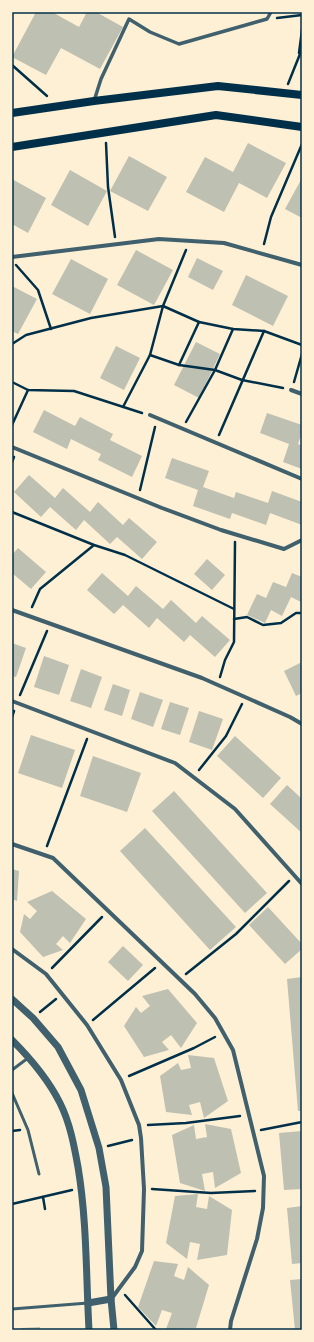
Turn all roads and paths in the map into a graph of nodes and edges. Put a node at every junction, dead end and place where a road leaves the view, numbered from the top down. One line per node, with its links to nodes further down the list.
1 (272, 12): 3 (street)
2 (302, 16): 3 (path)
3 (267, 19): 11 (street)
4 (302, 30): 6 (path)
5 (302, 49): 6 (path)
6 (299, 55): 7 (path); 9 (path)
7 (302, 58)
8 (12, 65): 12 (path)
9 (285, 94): 10 (main road); 11 (main road)
10 (302, 95)
11 (94, 101): 12 (main road)
12 (58, 105): 13 (main road)
13 (12, 113)
14 (302, 127): 15 (main road)
15 (105, 132): 17 (main road); 19 (path)
16 (302, 144): 20 (path)
17 (12, 147)
18 (190, 241): 19 (street); 20 (street); 24 (path)
19 (116, 244): 21 (street)
20 (261, 253): 23 (street)
21 (12, 257)
22 (12, 260): 26 (path)
23 (302, 265)
24 (163, 306): 25 (path); 26 (path); 32 (path)
25 (199, 322): 27 (path); 33 (path)
26 (51, 329): 29 (path)
27 (233, 329): 28 (path); 34 (path)
28 (264, 331): 30 (path); 35 (path)
29 (12, 344)
30 (302, 345)
31 (302, 354): 38 (path)
32 (150, 355): 33 (path); 40 (path)
33 (179, 365): 34 (path)
34 (215, 370): 35 (path); 44 (path)
35 (242, 380): 38 (path); 45 (path)
36 (12, 382): 37 (path)
37 (28, 390): 40 (path); 43 (path)
38 (291, 390): 39 (street)
39 (302, 394)
40 (123, 407): 41 (path)
41 (150, 415): 42 (street)
42 (156, 418): 44 (street); 48 (path)
43 (12, 425)
44 (182, 429): 45 (street)
45 (216, 443): 47 (street)
46 (12, 447): 48 (street)
47 (302, 479)
48 (138, 499): 50 (street)
49 (12, 512): 52 (path)
50 (235, 534): 51 (street); 53 (path)
51 (302, 540)
52 (94, 545): 53 (path); 56 (path)
53 (234, 609): 57 (path)
54 (12, 610): 56 (street)
55 (302, 614): 57 (path)
56 (28, 616): 58 (street)
57 (234, 619): 59 (path)
58 (50, 623): 59 (street); 61 (path)
59 (218, 685): 60 (street)
60 (246, 697): 62 (street); 64 (path)
61 (14, 702): 63 (street)
62 (302, 724)
63 (90, 731): 64 (street); 66 (path)
64 (193, 777): 67 (street)
65 (12, 844): 66 (street)
66 (44, 855): 69 (street)
67 (294, 875): 68 (street); 73 (path)
68 (302, 884)
69 (108, 911): 71 (street); 72 (path)
70 (12, 949): 72 (street)
71 (162, 962): 73 (street); 77 (path)
72 (46, 974): 74 (street)
73 (180, 980): 78 (street)
74 (62, 993): 76 (path); 77 (street)
75 (12, 999): 76 (street)
76 (33, 1018): 89 (street)
77 (87, 1025): 82 (street)
78 (223, 1032): 82 (path); 84 (street)
79 (12, 1040): 80 (street)
80 (29, 1057): 81 (lane); 91 (street)
81 (12, 1070)
82 (121, 1080): 86 (street)
83 (12, 1093): 90 (lane)
84 (248, 1114): 86 (path); 87 (street)
85 (302, 1122): 87 (path)
86 (139, 1125): 88 (street)
87 (253, 1131): 93 (street)
88 (141, 1138): 89 (path); 92 (street)
89 (99, 1148): 98 (street)
90 (39, 1174)
91 (81, 1188): 94 (path); 99 (street)
92 (144, 1189): 93 (path); 97 (street)
93 (264, 1191): 104 (street)
94 (43, 1197): 95 (path); 96 (path)
95 (12, 1204)
96 (45, 1208)
97 (119, 1288): 98 (street); 103 (path)
98 (111, 1299): 99 (street); 102 (street)
99 (88, 1303): 100 (lane); 101 (street)
100 (12, 1309)
101 (90, 1330)
102 (114, 1330)
103 (156, 1330)
104 (230, 1330)

